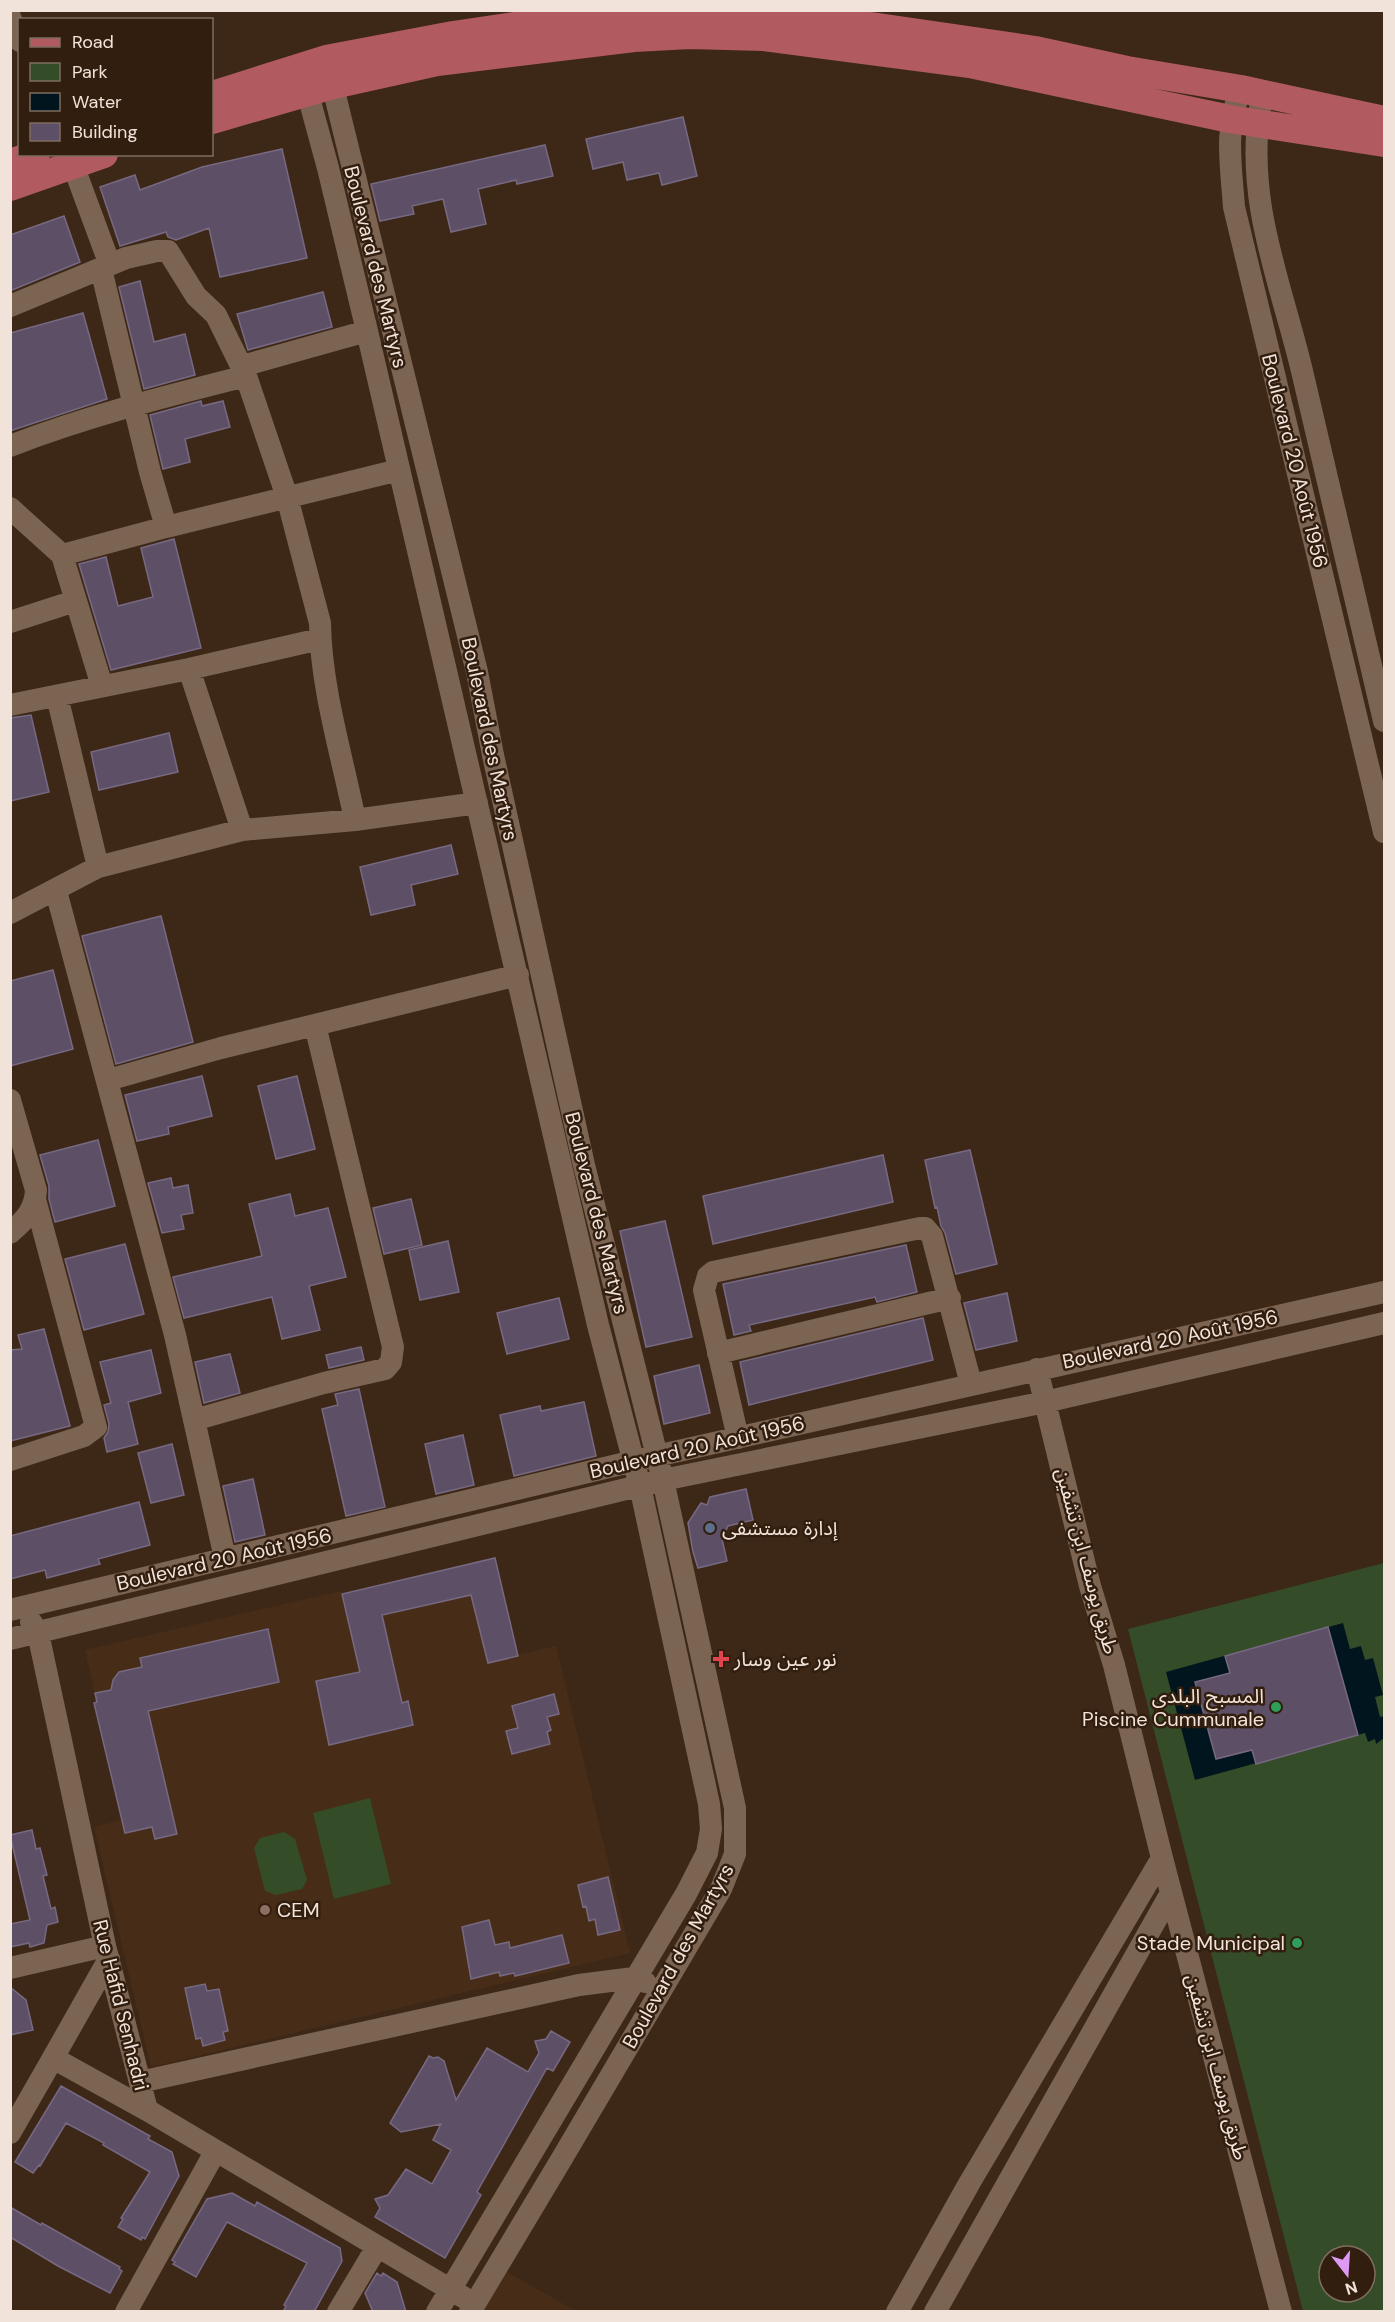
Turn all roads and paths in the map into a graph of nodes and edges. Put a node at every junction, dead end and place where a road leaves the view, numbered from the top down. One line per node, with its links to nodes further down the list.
1 (10, 17): 3 (street)
2 (496, 20): 4 (main road); 5 (main road)
3 (18, 36)
4 (316, 76): 6 (main road); 7 (main road); 8 (main road); 19 (street, Boulevard des Martyrs); 58 (street, Boulevard des Martyrs)
5 (1252, 91): 7 (street, Boulevard 20 Août 1956); 9 (main road); 10 (street)
6 (213, 95)
7 (1230, 118): 10 (main road); 39 (street, Boulevard 20 Août 1956)
8 (213, 120)
9 (1384, 120)
10 (1258, 124): 11 (main road); 35 (street)
11 (1384, 143)
12 (30, 156): 14 (main road)
13 (98, 156): 15 (main road)
14 (10, 163)
15 (73, 165): 16 (main road); 17 (street)
16 (10, 187)
17 (105, 267): 18 (street); 20 (street); 21 (street)
18 (10, 306)
19 (367, 331): 20 (street); 23 (street, Boulevard des Martyrs)
20 (244, 371): 21 (street); 24 (street)
21 (135, 405): 22 (street); 26 (street)
22 (10, 446)
23 (399, 470): 24 (street); 36 (street, Boulevard des Martyrs)
24 (287, 497): 26 (street); 30 (street)
25 (10, 508): 27 (street)
26 (166, 527): 27 (street)
27 (62, 555): 28 (street)
28 (75, 601): 29 (street); 32 (street)
29 (10, 622)
30 (320, 639): 31 (street); 37 (street)
31 (189, 669): 32 (street); 38 (street)
32 (102, 686): 33 (street)
33 (57, 696): 34 (street); 40 (street)
34 (10, 705)
35 (1384, 721)
36 (477, 803): 37 (street); 43 (street, Boulevard des Martyrs)
37 (356, 820): 38 (street)
38 (242, 830): 40 (street)
39 (1384, 832)
40 (98, 867): 41 (street)
41 (56, 891): 42 (street); 45 (street)
42 (10, 913)
43 (518, 975): 44 (street); 60 (street, Boulevard des Martyrs)
44 (315, 1025): 45 (street); 56 (street)
45 (108, 1080): 56 (street)
46 (10, 1100): 47 (street)
47 (36, 1203): 48 (street); 59 (street)
48 (10, 1233)
49 (1384, 1292): 53 (street, Boulevard 20 Août 1956)
50 (950, 1298): 52 (street); 52 (street); 54 (street)
51 (1384, 1323): 55 (street, Boulevard 20 Août 1956)
52 (718, 1353): 57 (street)
53 (1037, 1369): 54 (street, Boulevard 20 Août 1956); 55 (street, طريق يوسف ابن تشفين)
54 (971, 1383): 57 (street, Boulevard 20 Août 1956)
55 (1045, 1402): 61 (street, Boulevard 20 Août 1956); 67 (street, طريق يوسف ابن تشفين)
56 (194, 1420): 63 (street)
57 (738, 1438): 58 (street, Boulevard 20 Août 1956)
58 (657, 1457): 60 (street, Boulevard 20 Août 1956); 61 (street, Boulevard des Martyrs)
59 (10, 1460)
60 (634, 1461): 62 (street, Boulevard des Martyrs); 63 (street, Boulevard 20 Août 1956)
61 (663, 1480): 62 (street, Boulevard 20 Août 1956); 72 (street, Boulevard des Martyrs)
62 (640, 1486): 65 (street, Boulevard 20 Août 1956); 71 (street, Boulevard des Martyrs)
63 (225, 1558): 64 (street, Boulevard 20 Août 1956)
64 (14, 1605): 65 (street)
65 (38, 1633): 66 (street, Boulevard 20 Août 1956); 69 (street, Rue Hafid Senhadri)
66 (10, 1640)
67 (1162, 1858): 68 (street, طريق يوسف ابن تشفين); 84 (street)
68 (1171, 1893): 85 (street); 86 (street, طريق يوسف ابن تشفين)
69 (107, 1952): 70 (street); 73 (street); 74 (street, Rue Hafid Senhadri)
70 (10, 1968)
71 (634, 1978): 72 (street); 74 (street); 79 (street, Boulevard des Martyrs)
72 (663, 1989): 80 (street, Boulevard des Martyrs)
73 (53, 2058): 75 (street); 76 (street)
74 (140, 2082): 75 (street, Rue Hafid Senhadri)
75 (147, 2110): 77 (street, Rue Hafid Senhadri)
76 (10, 2133)
77 (215, 2152): 78 (street, Rue Hafid Senhadri); 81 (street)
78 (377, 2247): 79 (street, Rue Hafid Senhadri); 82 (street)
79 (450, 2290): 80 (street, Rue Hafid Senhadri); 83 (street, Boulevard des Martyrs)
80 (472, 2308)
81 (126, 2312)
82 (338, 2312)
83 (437, 2312)
84 (897, 2312)
85 (935, 2312)
86 (1281, 2312)

